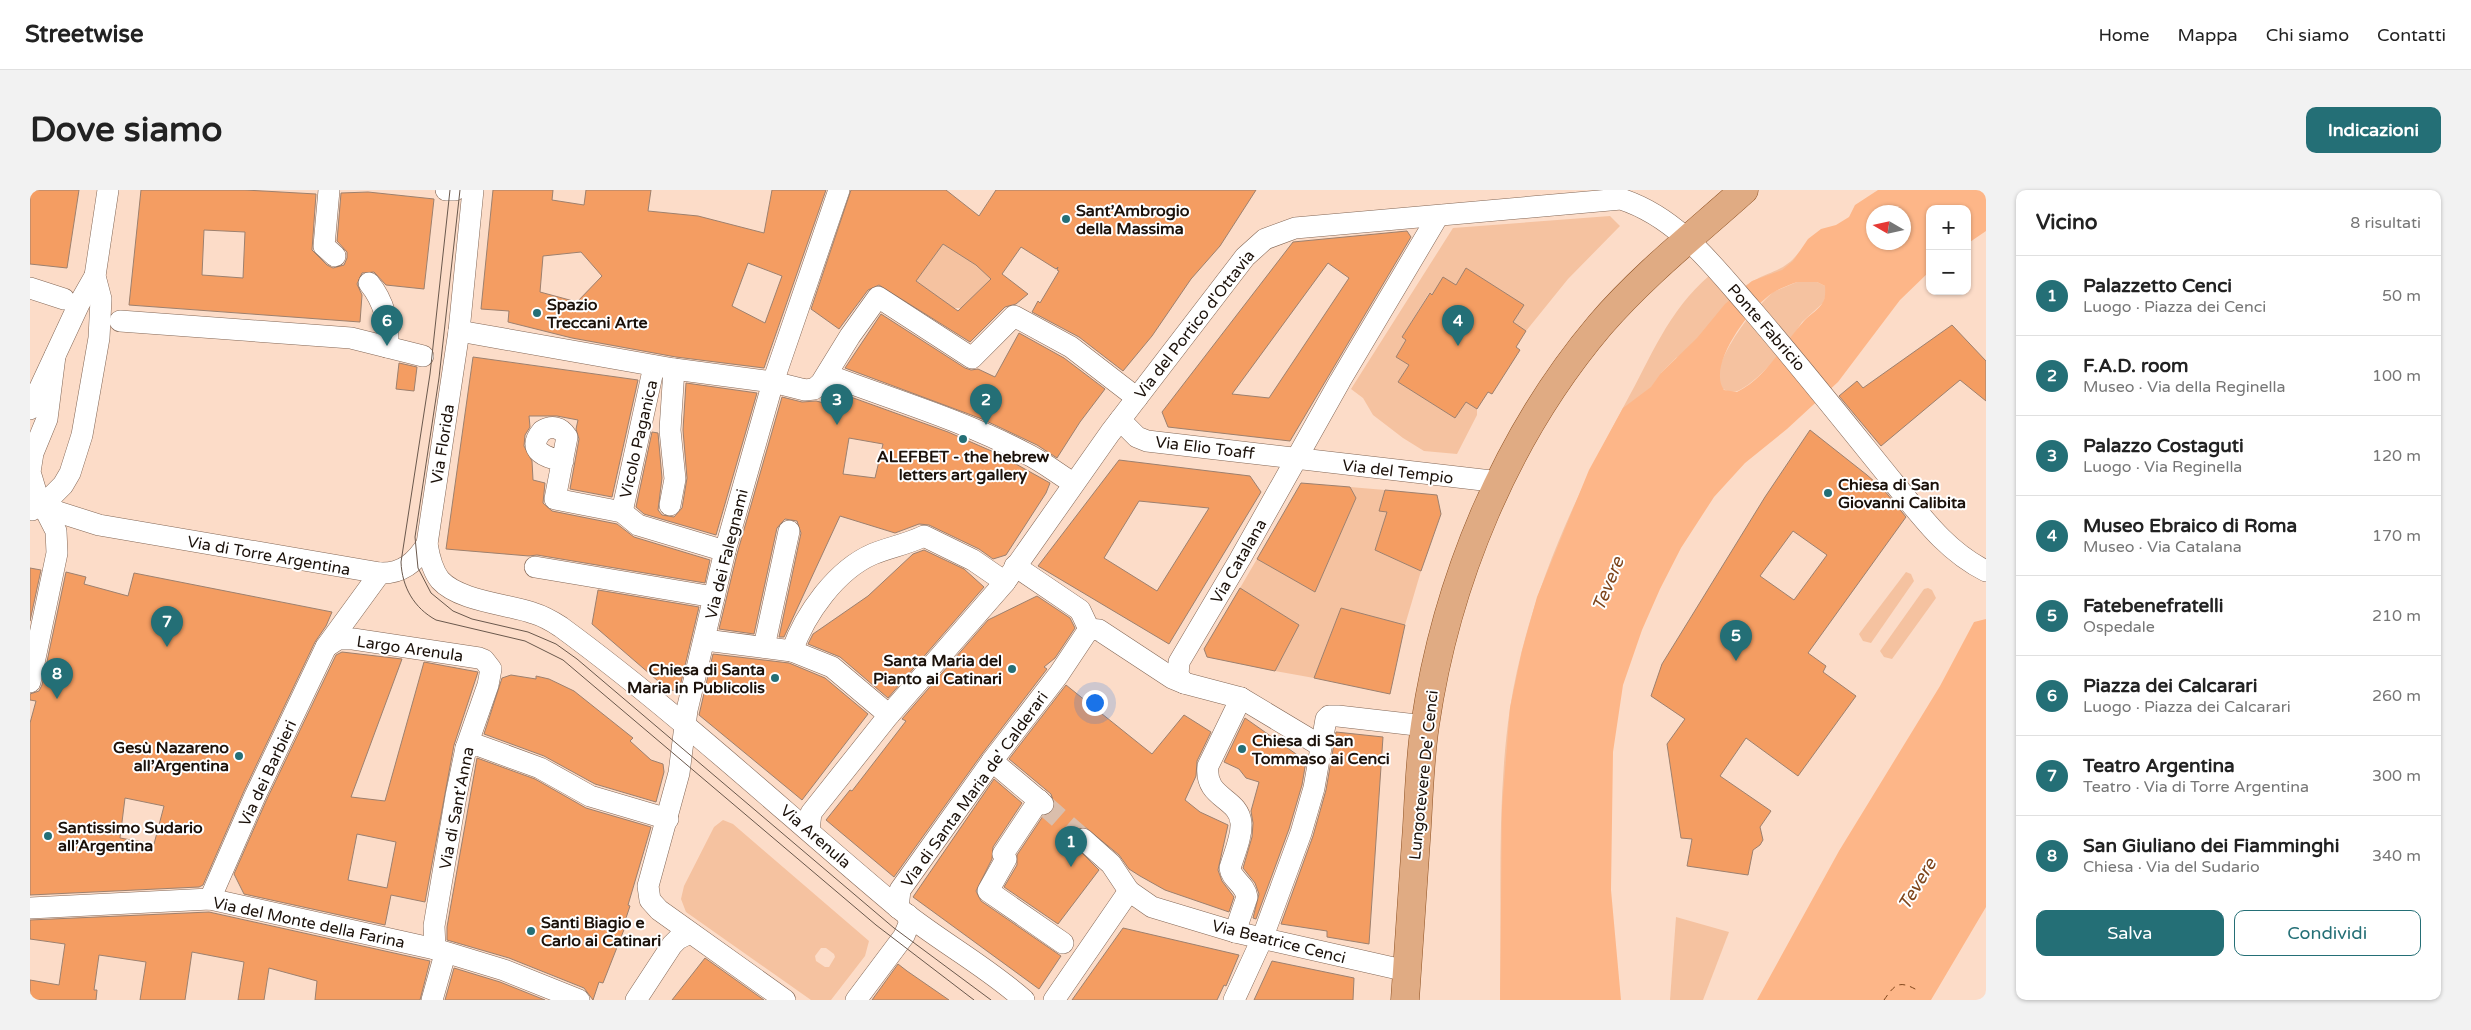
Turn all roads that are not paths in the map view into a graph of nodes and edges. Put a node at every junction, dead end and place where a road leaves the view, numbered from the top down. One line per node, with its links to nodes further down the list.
1 (108, 190): 12 (street)
2 (330, 190): 11 (street)
3 (446, 190): 4 (street)
4 (455, 190)
5 (473, 190): 17 (street, Via Florida)
6 (839, 190): 25 (street, Via dei Falegnami)
7 (1744, 190): 10 (main road, Lungotevere De' Cenci)
8 (1634, 196): 9 (street, Via del Portico d'Ottavia); 10 (street, Ponte Fabricio)
9 (1438, 216): 26 (street, Via del Portico d'Ottavia); 29 (street, Via Catalana)
10 (1695, 245): 31 (main road, Lungotevere De' Cenci); 40 (street, Ponte Fabricio)
11 (335, 256)
12 (95, 276): 18 (street); 19 (street)
13 (369, 283): 20 (street)
14 (30, 288): 15 (street)
15 (64, 299)
16 (120, 321): 20 (street)
17 (459, 331): 23 (street); 37 (street, Via Florida)
18 (66, 333): 19 (street); 21 (street)
19 (99, 338): 34 (street)
20 (387, 347): 22 (street)
21 (55, 356): 27 (street); 34 (street)
22 (423, 356)
23 (664, 368): 25 (street); 33 (street, Vicolo Paganica); 35 (street, Vicolo Paganica)
24 (828, 374): 25 (street); 26 (street); 32 (street)
25 (773, 382): 38 (street, Via dei Falegnami)
26 (1137, 398): 28 (street, Via del Portico d'Ottavia)
27 (30, 409)
28 (1120, 420): 29 (street, Via Elio Toaff); 32 (street, Via del Portico d'Ottavia)
29 (1297, 459): 31 (street, Via del Tempio); 49 (street, Via Catalana)
30 (563, 461): 35 (street)
31 (1500, 482): 57 (main road, Lungotevere De' Cenci)
32 (1073, 483): 42 (street, Via del Portico d'Ottavia)
33 (670, 505)
34 (36, 508): 41 (street, Via di Torre Argentina); 52 (street)
35 (622, 512): 38 (street)
36 (789, 531): 47 (street)
37 (428, 551): 41 (street, Via di Torre Argentina); 56 (street, Via Arenula)
38 (725, 551): 43 (street, Via dei Falegnami)
39 (535, 567): 43 (street)
40 (1977, 567)
41 (380, 573): 46 (street, Via dei Barbieri)
42 (1010, 574): 44 (street); 48 (street); 55 (street, Via del Portico d'Ottavia)
43 (714, 597): 45 (street, Via dei Falegnami)
44 (1089, 629): 50 (street); 60 (street, Via di Santa Maria de' Calderari)
45 (705, 640): 47 (street); 56 (street, Via dei Falegnami)
46 (326, 647): 51 (street, Largo Arenula); 65 (street, Via dei Barbieri)
47 (764, 647): 48 (street)
48 (792, 650): 55 (street)
49 (1178, 662): 50 (street); 53 (street)
50 (1155, 668): 53 (street)
51 (491, 669): 59 (street, Via di Sant'Anna)
52 (30, 682)
53 (1184, 683): 54 (street)
54 (1240, 698): 58 (street); 68 (street)
55 (889, 715): 62 (street, Via del Portico d'Ottavia)
56 (685, 726): 61 (street, Via dei Falegnami); 62 (street, Via Arenula)
57 (1425, 726): 58 (street); 73 (main road, Lungotevere De' Cenci)
58 (1321, 746): 70 (street)
59 (466, 748): 61 (street); 72 (street, Via di Sant'Anna)
60 (992, 761): 67 (street, Via di Santa Maria de' Calderari); 71 (street)
61 (668, 819): 69 (street, Via dei Falegnami)
62 (809, 830): 67 (street, Via Arenula)
63 (1083, 839): 64 (street)
64 (1129, 891): 68 (street, Via Beatrice Cenci); 80 (street)
65 (210, 899): 66 (street, Via del Monte della Farina); 72 (street, Via del Monte della Farina)
66 (30, 908)
67 (903, 911): 78 (street, Via di Santa Maria de' Calderari); 79 (street, Via Arenula)
68 (1235, 932): 70 (street, Via Beatrice Cenci)
69 (690, 933): 76 (street); 77 (street, Via dei Falegnami)
70 (1262, 939): 73 (street, Via Beatrice Cenci); 81 (street)
71 (1063, 943)
72 (440, 951): 74 (street, Via di Sant'Anna); 75 (street, Via del Monte della Farina)
73 (1407, 971): 82 (main road, Lungotevere De' Cenci)
74 (432, 1000)
75 (579, 1000)
76 (636, 1000)
77 (785, 1000)
78 (856, 1000)
79 (1024, 1000)
80 (1054, 1000)
81 (1234, 1000)
82 (1405, 1000)

